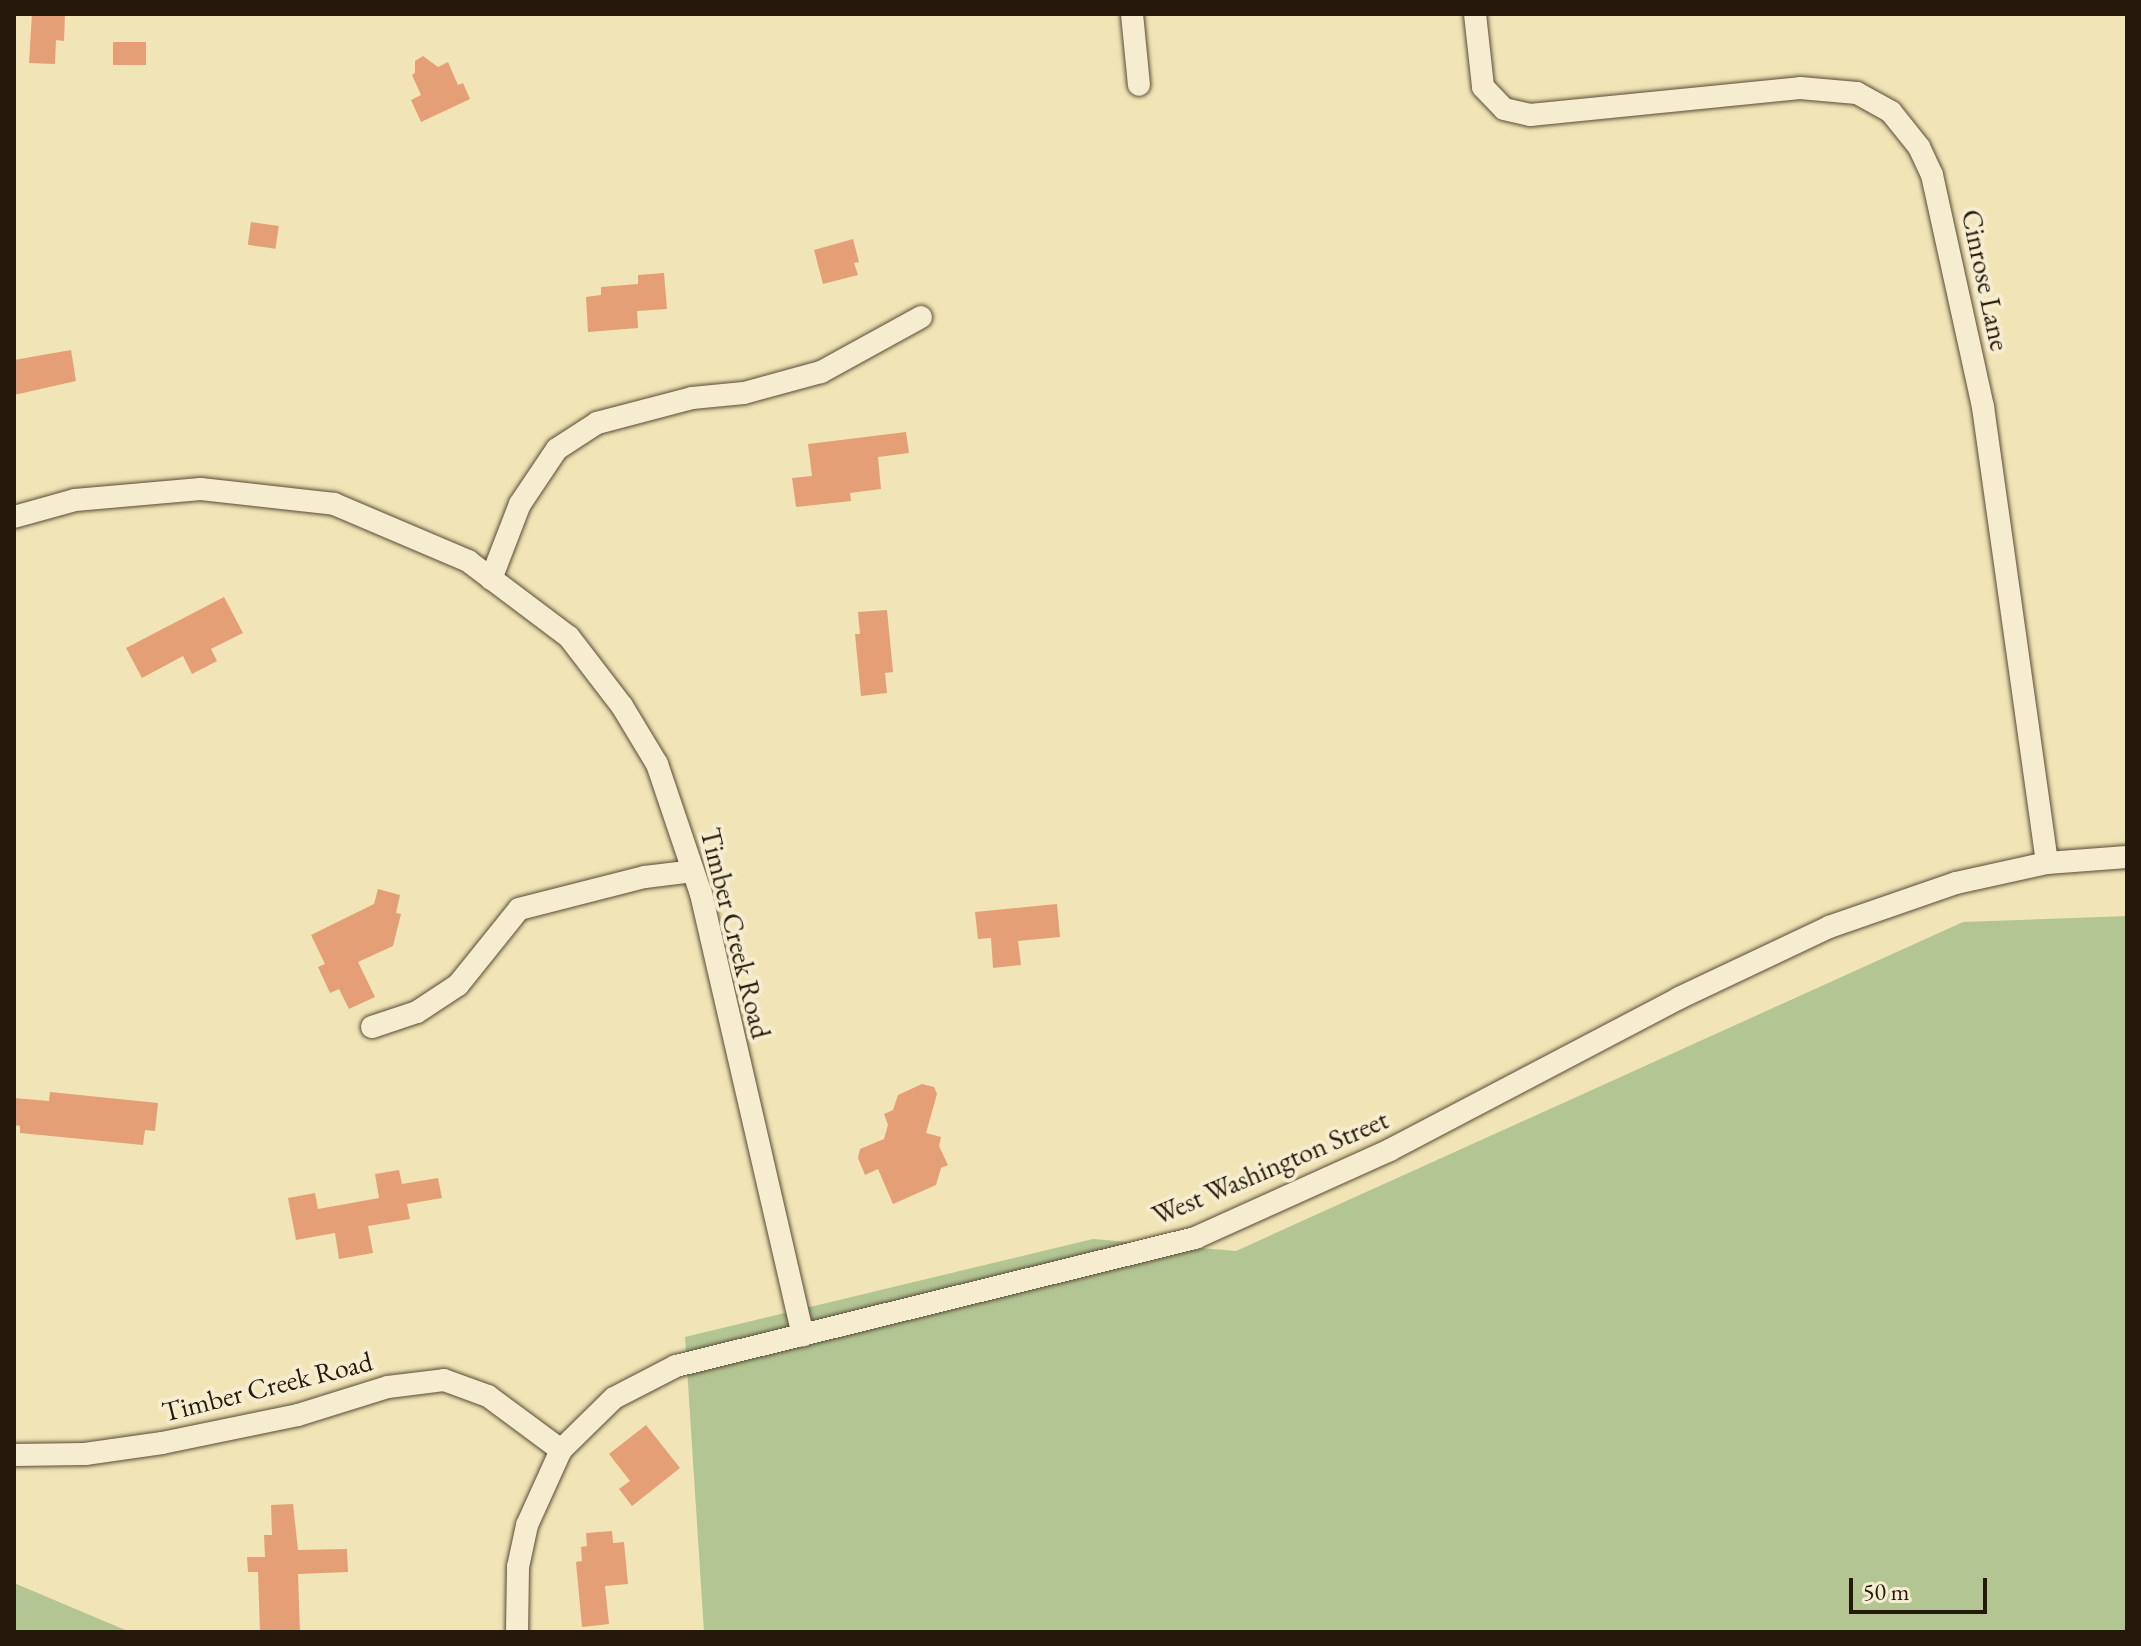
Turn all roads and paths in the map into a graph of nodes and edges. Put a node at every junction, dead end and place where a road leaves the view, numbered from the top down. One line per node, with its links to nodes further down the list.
1 (1132, 14): 3 (street)
2 (1475, 14): 8 (street, Cinrose Lane)
3 (1139, 85)
4 (921, 317): 6 (street)
5 (14, 517): 6 (street, Timber Creek Road)
6 (491, 579): 9 (street, Timber Creek Road)
7 (2127, 857): 8 (street, West Washington Street)
8 (2047, 863): 11 (street, West Washington Street)
9 (693, 871): 10 (street); 11 (street, Timber Creek Road)
10 (372, 1027)
11 (803, 1335): 12 (street, West Washington Street)
12 (561, 1450): 13 (street, Timber Creek Road); 14 (street, West Washington Street)
13 (14, 1455)
14 (517, 1632)

